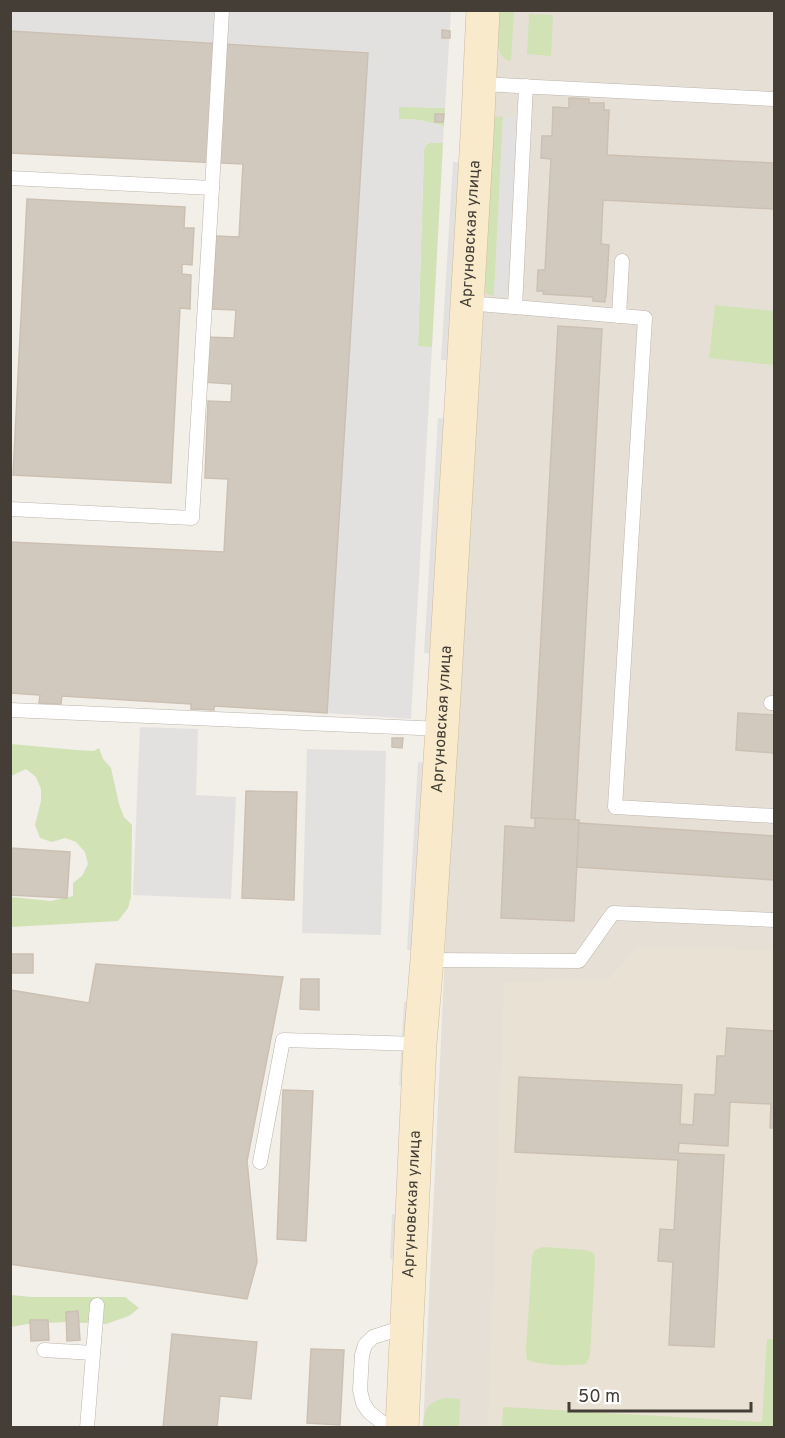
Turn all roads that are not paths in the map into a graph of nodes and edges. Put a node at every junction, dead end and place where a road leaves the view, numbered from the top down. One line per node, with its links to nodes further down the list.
1 (222, 10): 7 (lane)
2 (483, 10): 3 (main road, Аргуновская улица)
3 (480, 84): 4 (lane); 9 (main road, Аргуновская улица)
4 (526, 86): 5 (lane); 10 (lane)
5 (774, 99)
6 (10, 178): 7 (lane)
7 (212, 188): 12 (lane)
8 (622, 261): 11 (lane)
9 (467, 303): 10 (lane); 14 (main road, Аргуновская улица)
10 (515, 308): 11 (lane)
11 (619, 316): 15 (lane)
12 (10, 509)
13 (10, 710): 14 (lane)
14 (442, 729): 17 (main road, Аргуновская улица)
15 (774, 816)
16 (774, 920): 17 (lane)
17 (427, 960): 18 (main road, Аргуновская улица)
18 (420, 1044): 19 (lane); 21 (main road, Аргуновская улица)
19 (260, 1162)
20 (97, 1305): 23 (lane)
21 (407, 1326): 25 (lane); 26 (main road, Аргуновская улица)
22 (44, 1350): 23 (lane)
23 (93, 1353): 24 (lane)
24 (87, 1428)
25 (389, 1428)
26 (402, 1428)

